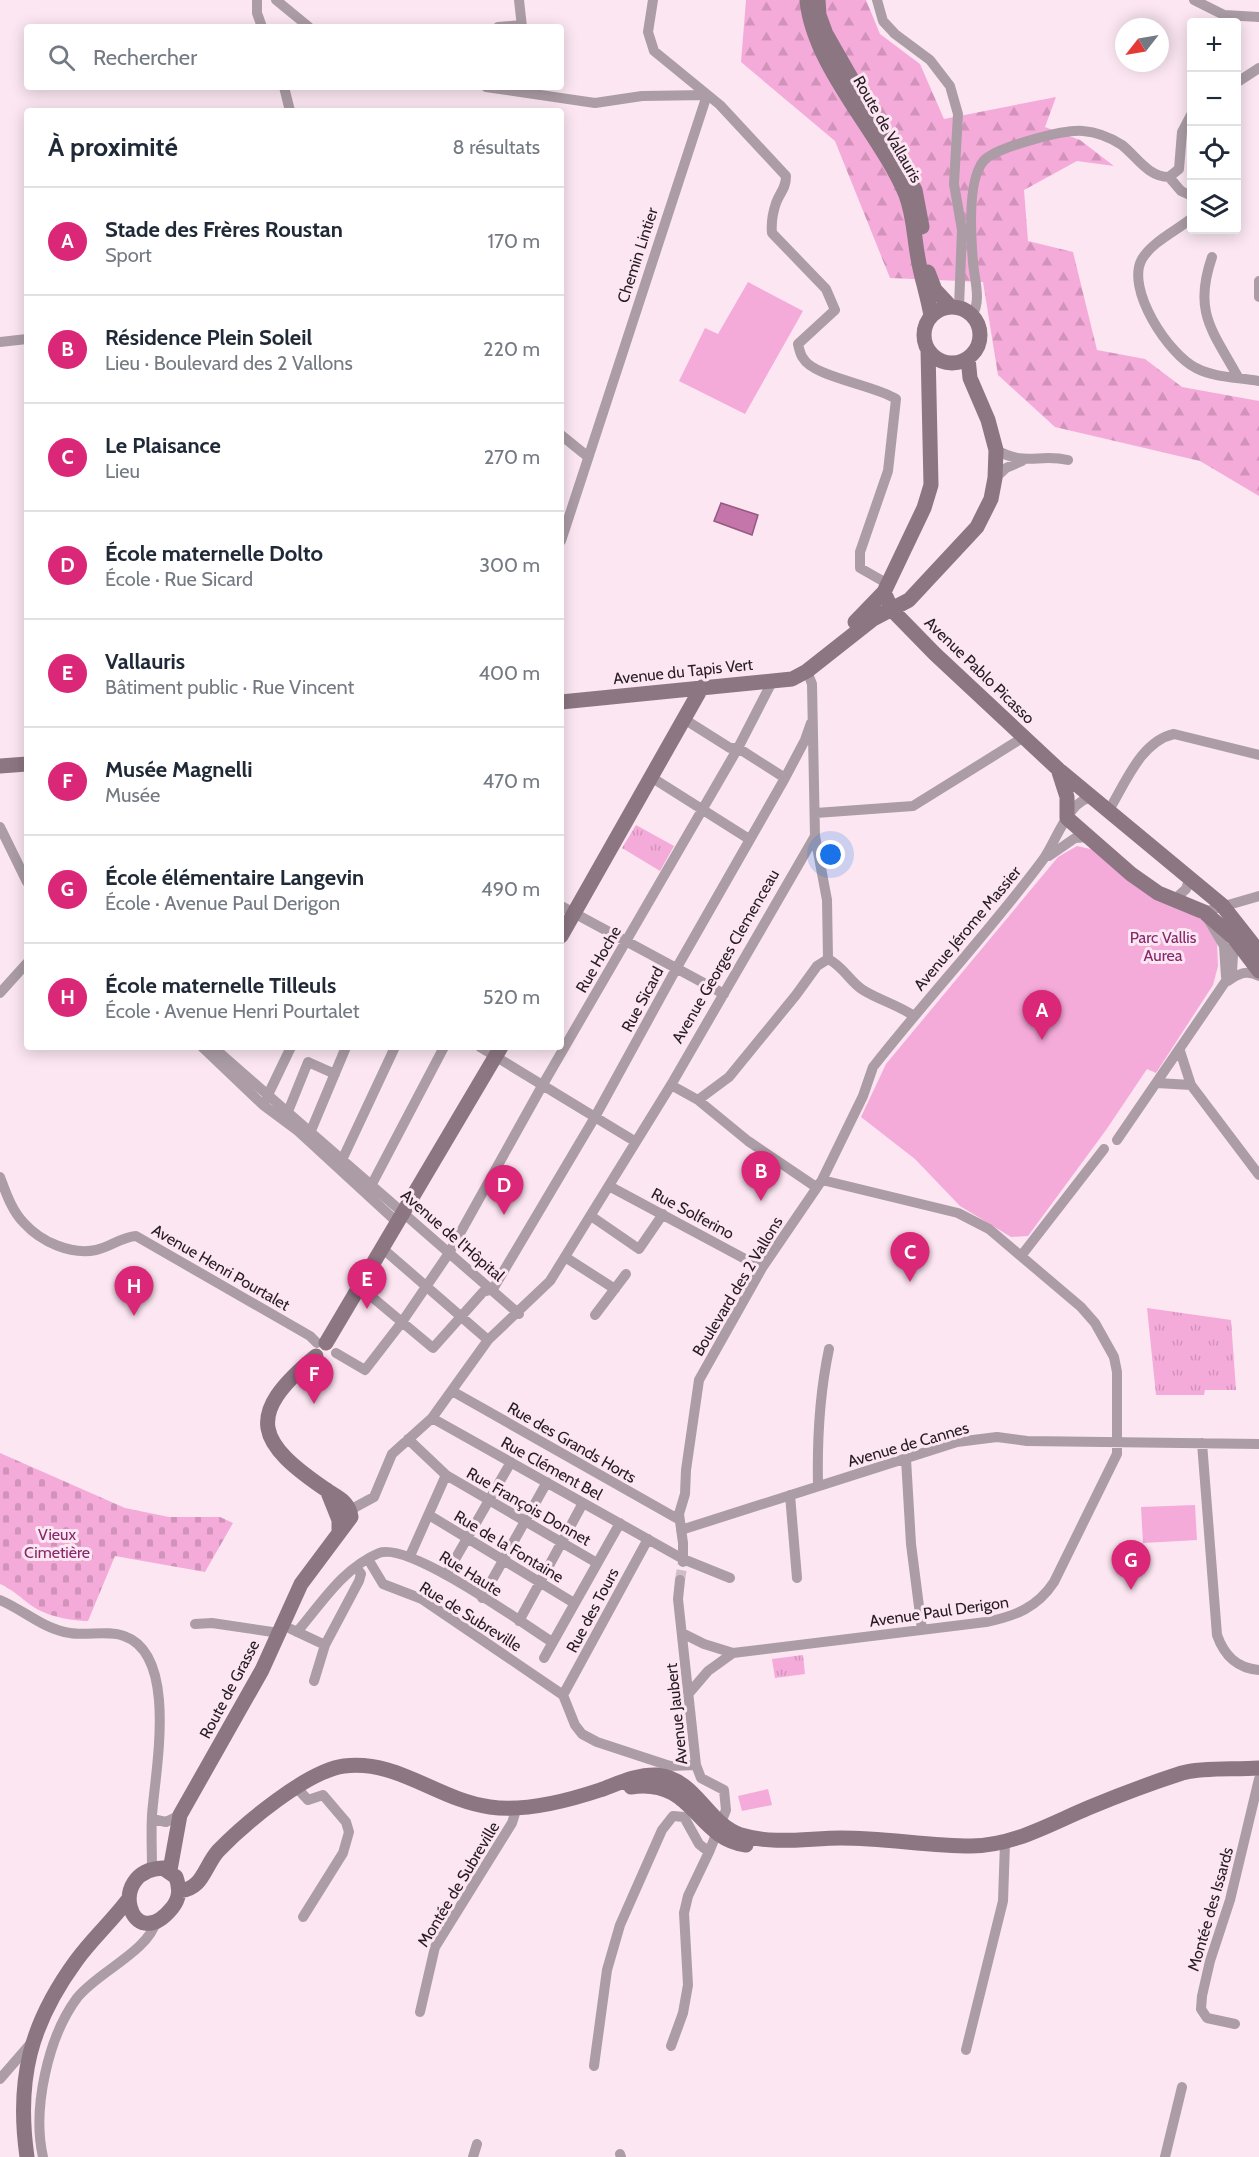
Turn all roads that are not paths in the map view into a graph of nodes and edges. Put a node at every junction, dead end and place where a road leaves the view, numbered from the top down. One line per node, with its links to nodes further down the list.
1 (257, 0): 10 (street)
2 (276, 0): 11 (street)
3 (519, 0): 12 (street)
4 (653, 0): 17 (street)
5 (807, 0): 27 (main road, Route de Vallauris)
6 (818, 0): 26 (main road, Route de Vallauris)
7 (877, 0): 26 (street)
8 (1194, 0): 9 (street)
9 (1259, 17)
10 (261, 24)
11 (305, 24)
12 (522, 24)
13 (1259, 68): 14 (street)
14 (1241, 80)
15 (285, 90): 18 (street)
16 (537, 90): 17 (street)
17 (707, 95): 36 (street, Chemin Lintier); 41 (street)
18 (289, 108)
19 (1187, 121): 20 (street)
20 (1169, 177): 21 (street); 26 (street)
21 (1187, 194)
22 (1187, 221): 32 (street)
23 (1212, 257): 32 (street)
24 (1259, 280): 25 (street)
25 (1259, 297)
26 (961, 310): 27 (main road); 31 (main road)
27 (931, 316): 30 (main road)
28 (24, 339): 29 (street)
29 (0, 342)
30 (928, 350): 31 (main road); 41 (main road)
31 (968, 358): 35 (main road)
32 (1238, 377): 33 (street)
33 (1259, 381)
34 (564, 437): 36 (street)
35 (996, 450): 38 (street); 39 (main road)
36 (587, 456): 40 (street, Chemin Lintier)
37 (1068, 460): 38 (street)
38 (1023, 461): 39 (street)
39 (995, 477): 42 (main road)
40 (564, 533)
41 (886, 588): 42 (main road, Avenue Pablo Picasso); 43 (main road)
42 (892, 610): 43 (main road); 49 (main road, Avenue Pablo Picasso)
43 (807, 671): 44 (main road, Avenue du Tapis Vert); 48 (street, Avenue Georges Clemenceau)
44 (773, 680): 45 (main road, Avenue du Tapis Vert); 50 (street, Rue Hoche)
45 (702, 687): 46 (main road, Avenue du Tapis Vert); 47 (main road)
46 (564, 702)
47 (684, 719): 50 (street); 56 (main road)
48 (812, 719): 57 (street, Rue Sicard); 61 (street, Avenue Georges Clemenceau)
49 (1024, 737): 54 (main road, Avenue Pablo Picasso); 61 (street)
50 (738, 748): 57 (street); 59 (street, Rue Hoche)
51 (1259, 755): 60 (street)
52 (22, 764): 53 (main road); 55 (main road)
53 (0, 766)
54 (1058, 769): 58 (main road, Avenue Pablo Picasso); 62 (main road)
55 (0, 771)
56 (651, 777): 59 (street); 73 (main road)
57 (784, 778): 66 (street, Rue Sicard)
58 (1095, 798): 60 (main road, Avenue Pablo Picasso); 62 (street, Avenue Jérome Massier)
59 (701, 810): 66 (street); 75 (street, Rue Hoche)
60 (1109, 810): 69 (main road, Avenue Pablo Picasso)
61 (816, 813): 64 (street, Avenue Georges Clemenceau)
62 (1067, 818): 65 (main road); 67 (street, Avenue Jérome Massier)
63 (0, 827): 68 (street)
64 (815, 836): 77 (street); 85 (street, Avenue Georges Clemenceau)
65 (1089, 837): 67 (street, Avenue Jérome Massier); 71 (main road)
66 (749, 839): 80 (street, Rue Sicard)
67 (1044, 860): 86 (street, Avenue Jérome Massier)
68 (23, 866)
69 (1189, 880): 71 (street); 72 (main road, Avenue Pablo Picasso)
70 (1259, 896): 72 (street)
71 (1175, 899): 72 (main road)
72 (1215, 908): 74 (main road); 76 (main road); 79 (street)
73 (567, 909): 75 (street)
74 (1234, 939): 76 (main road); 79 (street)
75 (626, 941): 80 (street); 87 (street, Rue Hoche)
76 (1256, 956): 79 (street); 81 (main road)
77 (828, 959): 86 (street); 102 (street)
78 (24, 966): 84 (street)
79 (1230, 967): 83 (street)
80 (676, 969): 85 (street); 105 (street, Rue Sicard)
81 (1259, 971)
82 (1259, 976): 83 (street)
83 (1225, 983): 95 (street)
84 (0, 993)
85 (724, 994): 99 (street, Avenue Georges Clemenceau)
86 (914, 1016): 114 (street, Boulevard des 2 Vallons)
87 (564, 1048)
88 (206, 1050): 103 (street, Avenue de l'Hôpital)
89 (216, 1050): 103 (street, Avenue de l'Hôpital)
90 (290, 1050): 103 (street)
91 (345, 1050): 97 (street)
92 (394, 1050): 110 (street)
93 (442, 1050): 113 (street)
94 (563, 1050): 101 (street, Rue Hoche)
95 (1180, 1051): 98 (street); 100 (street)
96 (499, 1052): 101 (street); 119 (main road)
97 (335, 1074): 104 (street); 106 (street)
98 (1157, 1083): 100 (street); 107 (street)
99 (670, 1085): 102 (street); 108 (street, Avenue Georges Clemenceau)
100 (1191, 1085): 111 (street)
101 (542, 1086): 105 (street); 121 (street, Rue Hoche)
102 (698, 1100): 114 (street)
103 (265, 1101): 104 (street, Avenue de l'Hôpital)
104 (284, 1114): 106 (street, Avenue de l'Hôpital)
105 (595, 1117): 108 (street); 128 (street, Rue Sicard)
106 (303, 1130): 110 (street, Avenue de l'Hôpital)
107 (1117, 1140)
108 (636, 1142): 115 (street, Avenue Georges Clemenceau)
109 (1104, 1149): 122 (street)
110 (343, 1165): 113 (street, Avenue de l'Hôpital); 116 (street, Avenue de l'Hôpital)
111 (1259, 1175)
112 (0, 1177): 135 (street, Avenue Henri Pourtalet)
113 (369, 1182): 116 (street); 119 (street, Avenue de l'Hôpital)
114 (819, 1184): 122 (street, Avenue Paul Derigon); 124 (street, Boulevard des 2 Vallons)
115 (609, 1186): 117 (street, Rue Solferino); 118 (street, Avenue Georges Clemenceau)
116 (359, 1189): 119 (street, Avenue de l'Hôpital)
117 (663, 1214): 118 (street); 124 (street, Rue Solferino)
118 (591, 1216): 123 (street, Avenue Georges Clemenceau)
119 (400, 1218): 120 (main road); 121 (street, Avenue de l'Hôpital)
120 (382, 1248): 126 (main road); 127 (street)
121 (449, 1253): 127 (street, Rue Hoche); 128 (street, Avenue de l'Hôpital)
122 (1021, 1256): 141 (street, Avenue Paul Derigon)
123 (565, 1257): 129 (street); 130 (street, Avenue Georges Clemenceau)
124 (762, 1268): 157 (street, Boulevard des 2 Vallons)
125 (626, 1274): 129 (street)
126 (360, 1287): 133 (street); 135 (main road)
127 (425, 1287): 132 (street); 133 (street, Rue Hoche)
128 (493, 1289): 130 (street, Avenue de l'Hôpital); 132 (street)
129 (615, 1289): 131 (street)
130 (519, 1314): 134 (street, Avenue Georges Clemenceau)
131 (595, 1315)
132 (461, 1318): 133 (street); 134 (street)
133 (402, 1322): 137 (street, Rue Hoche)
134 (488, 1340): 138 (street, Avenue Georges Clemenceau)
135 (324, 1349): 137 (street, Avenue Henri Pourtalet); 149 (main road)
136 (829, 1349): 148 (street)
137 (369, 1365)
138 (452, 1391): 139 (street, Avenue Georges Clemenceau); 157 (street, Rue des Grands Horts)
139 (432, 1418): 140 (street, Avenue Georges Clemenceau); 145 (street, Rue Clément Bel)
140 (408, 1439): 146 (street, Rue François Donnet); 153 (street, Avenue Georges Clemenceau)
141 (1118, 1443): 142 (street, Avenue de Cannes); 144 (street, Avenue de Cannes); 179 (street, Avenue Paul Derigon)
142 (1202, 1443): 143 (street, Avenue de Cannes); 185 (street)
143 (1259, 1444)
144 (906, 1459): 148 (street, Avenue de Cannes); 179 (street)
145 (511, 1462): 147 (street, Rue Clément Bel); 151 (street)
146 (446, 1475): 151 (street, Rue François Donnet); 154 (street)
147 (547, 1482): 152 (street, Rue Clément Bel); 155 (street)
148 (818, 1486): 150 (street, Avenue de Cannes)
149 (327, 1490): 153 (main road); 158 (main road)
150 (790, 1495): 157 (street, Avenue de Cannes); 170 (street)
151 (489, 1500): 155 (street, Rue François Donnet); 159 (street)
152 (583, 1503): 156 (street, Rue Clément Bel); 161 (street)
153 (350, 1510): 158 (main road, Route de Grasse)
154 (429, 1515): 159 (street, Rue de la Fontaine); 162 (street)
155 (525, 1521): 161 (street, Rue François Donnet); 164 (street)
156 (620, 1523): 160 (street, Rue Clément Bel); 166 (street)
157 (680, 1525): 165 (street, Boulevard des 2 Vallons)
158 (339, 1533): 178 (main road, Route de Grasse)
159 (466, 1538): 164 (street, Rue de la Fontaine); 168 (street)
160 (648, 1539): 165 (street, Rue Clément Bel); 188 (street, Rue des Tours)
161 (561, 1543): 166 (street, Rue François Donnet); 172 (street)
162 (410, 1556): 163 (street, Rue Haute); 168 (street, Rue Haute)
163 (368, 1559): 167 (street); 188 (street, Rue de Subreville)
164 (503, 1560): 172 (street, Rue de la Fontaine); 173 (street)
165 (683, 1561): 169 (street, Rue Clément Bel)
166 (597, 1563): 175 (street)
167 (356, 1567): 178 (street); 182 (street)
168 (446, 1575): 173 (street, Rue Haute)
169 (730, 1578)
170 (797, 1578)
171 (680, 1580): 180 (street, Avenue Jaubert)
172 (540, 1582): 175 (street, Rue de la Fontaine); 176 (street)
173 (482, 1598): 176 (street, Rue Haute)
174 (2, 1602): 195 (street)
175 (574, 1603): 181 (street)
176 (519, 1621): 181 (street, Rue Haute)
177 (195, 1624): 178 (street)
178 (286, 1630): 182 (street); 194 (main road, Route de Grasse)
179 (922, 1630): 183 (street, Avenue Paul Derigon)
180 (682, 1633): 183 (street, Avenue Paul Derigon); 187 (street, Avenue Jaubert)
181 (552, 1642): 184 (street)
182 (325, 1645): 186 (street)
183 (733, 1653): 187 (street, Avenue Paul Derigon)
184 (544, 1658)
185 (1259, 1670)
186 (314, 1681)
187 (690, 1692): 189 (street, Avenue Jaubert)
188 (563, 1695): 189 (street)
189 (696, 1764): 196 (street, Avenue Jaubert)
190 (1259, 1768): 197 (main road)
191 (1259, 1779): 208 (street, Montée des Issards)
192 (296, 1787): 193 (main road); 201 (main road); 203 (street)
193 (517, 1808): 196 (main road); 207 (street, Montée de Subreville)
194 (180, 1815): 195 (street); 200 (main road, Route de Grasse)
195 (152, 1819): 199 (street)
196 (720, 1829): 197 (main road); 198 (street)
197 (1005, 1843): 211 (street)
198 (710, 1852): 210 (street); 212 (street)
199 (152, 1870): 200 (main road); 202 (main road)
200 (170, 1870): 201 (main road)
201 (179, 1891): 205 (main road)
202 (128, 1901): 204 (main road); 206 (main road)
203 (303, 1917)
204 (137, 1919): 205 (main road); 206 (main road)
205 (156, 1921): 217 (street)
206 (108, 1926): 209 (main road)
207 (420, 2012)
208 (1235, 2024)
209 (32, 2041): 213 (street); 216 (main road)
210 (670, 2046)
211 (966, 2050)
212 (594, 2066)
213 (0, 2079)
214 (1182, 2087): 219 (street)
215 (477, 2144): 218 (street)
216 (27, 2157)
217 (43, 2157)
218 (473, 2157)
219 (1165, 2157)

